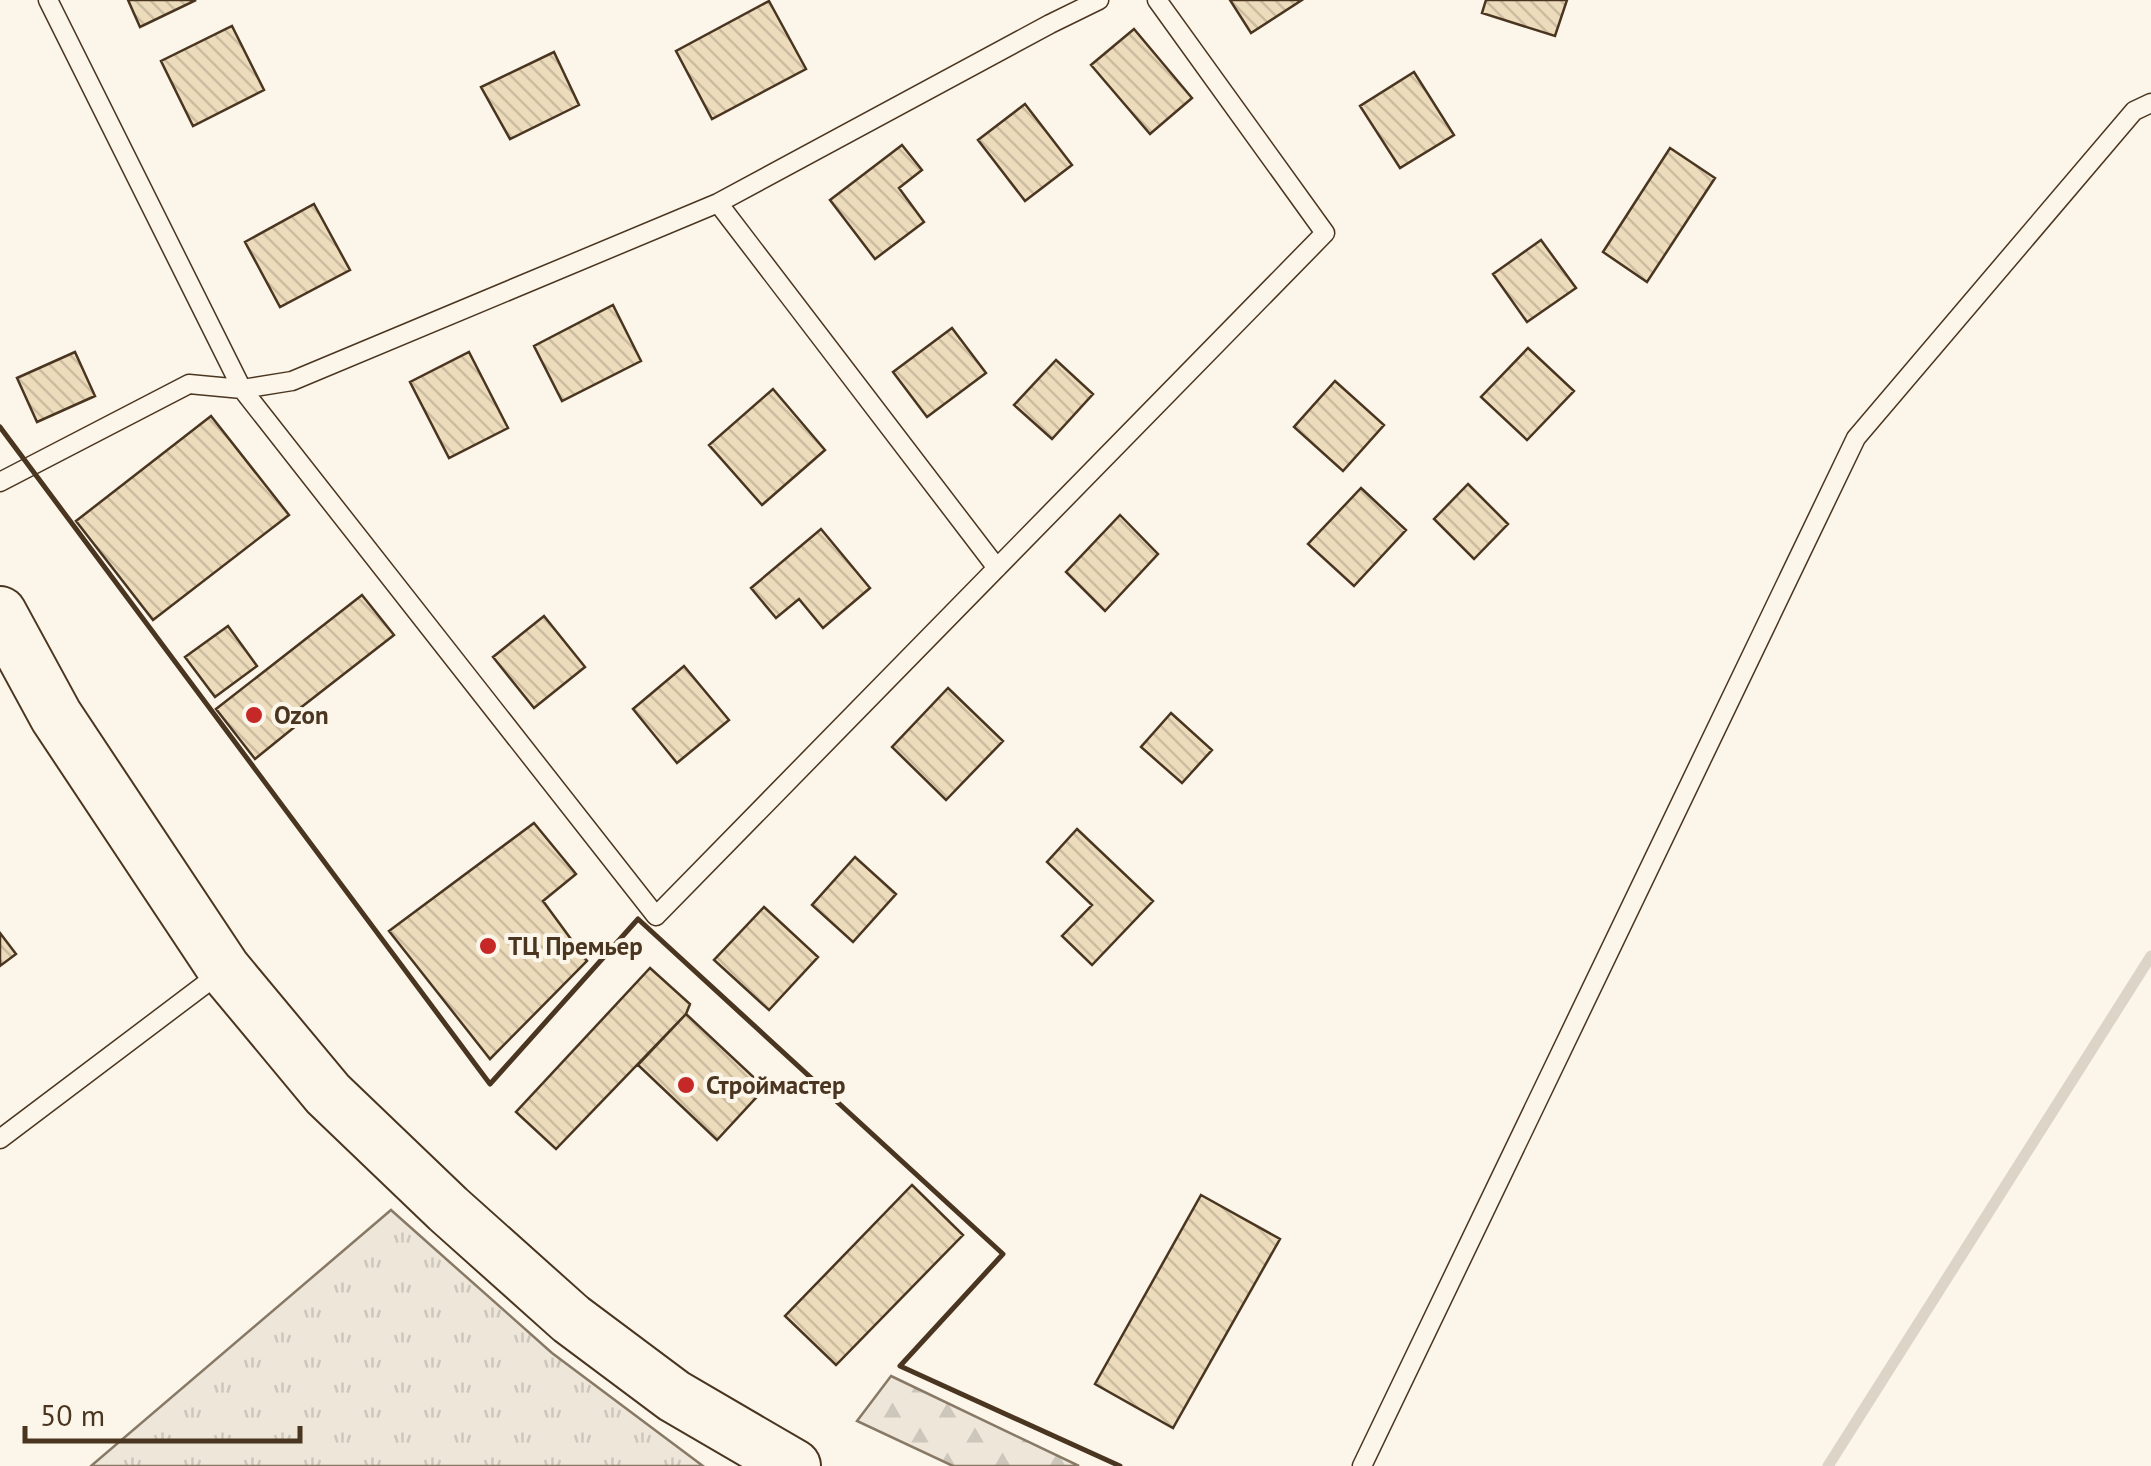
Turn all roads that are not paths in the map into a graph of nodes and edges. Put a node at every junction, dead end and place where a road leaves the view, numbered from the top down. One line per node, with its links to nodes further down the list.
1 (48, 0): 6 (lane)
2 (1100, 0): 5 (lane)
3 (1157, 0): 8 (lane)
4 (2151, 103): 13 (lane)
5 (718, 204): 6 (lane); 8 (lane)
6 (242, 390): 7 (lane); 8 (lane)
7 (0, 482)
8 (997, 568)
9 (0, 612): 10 (main road)
10 (224, 969): 11 (lane); 12 (main road)
11 (0, 1139)
12 (769, 1460)
13 (1362, 1466)

